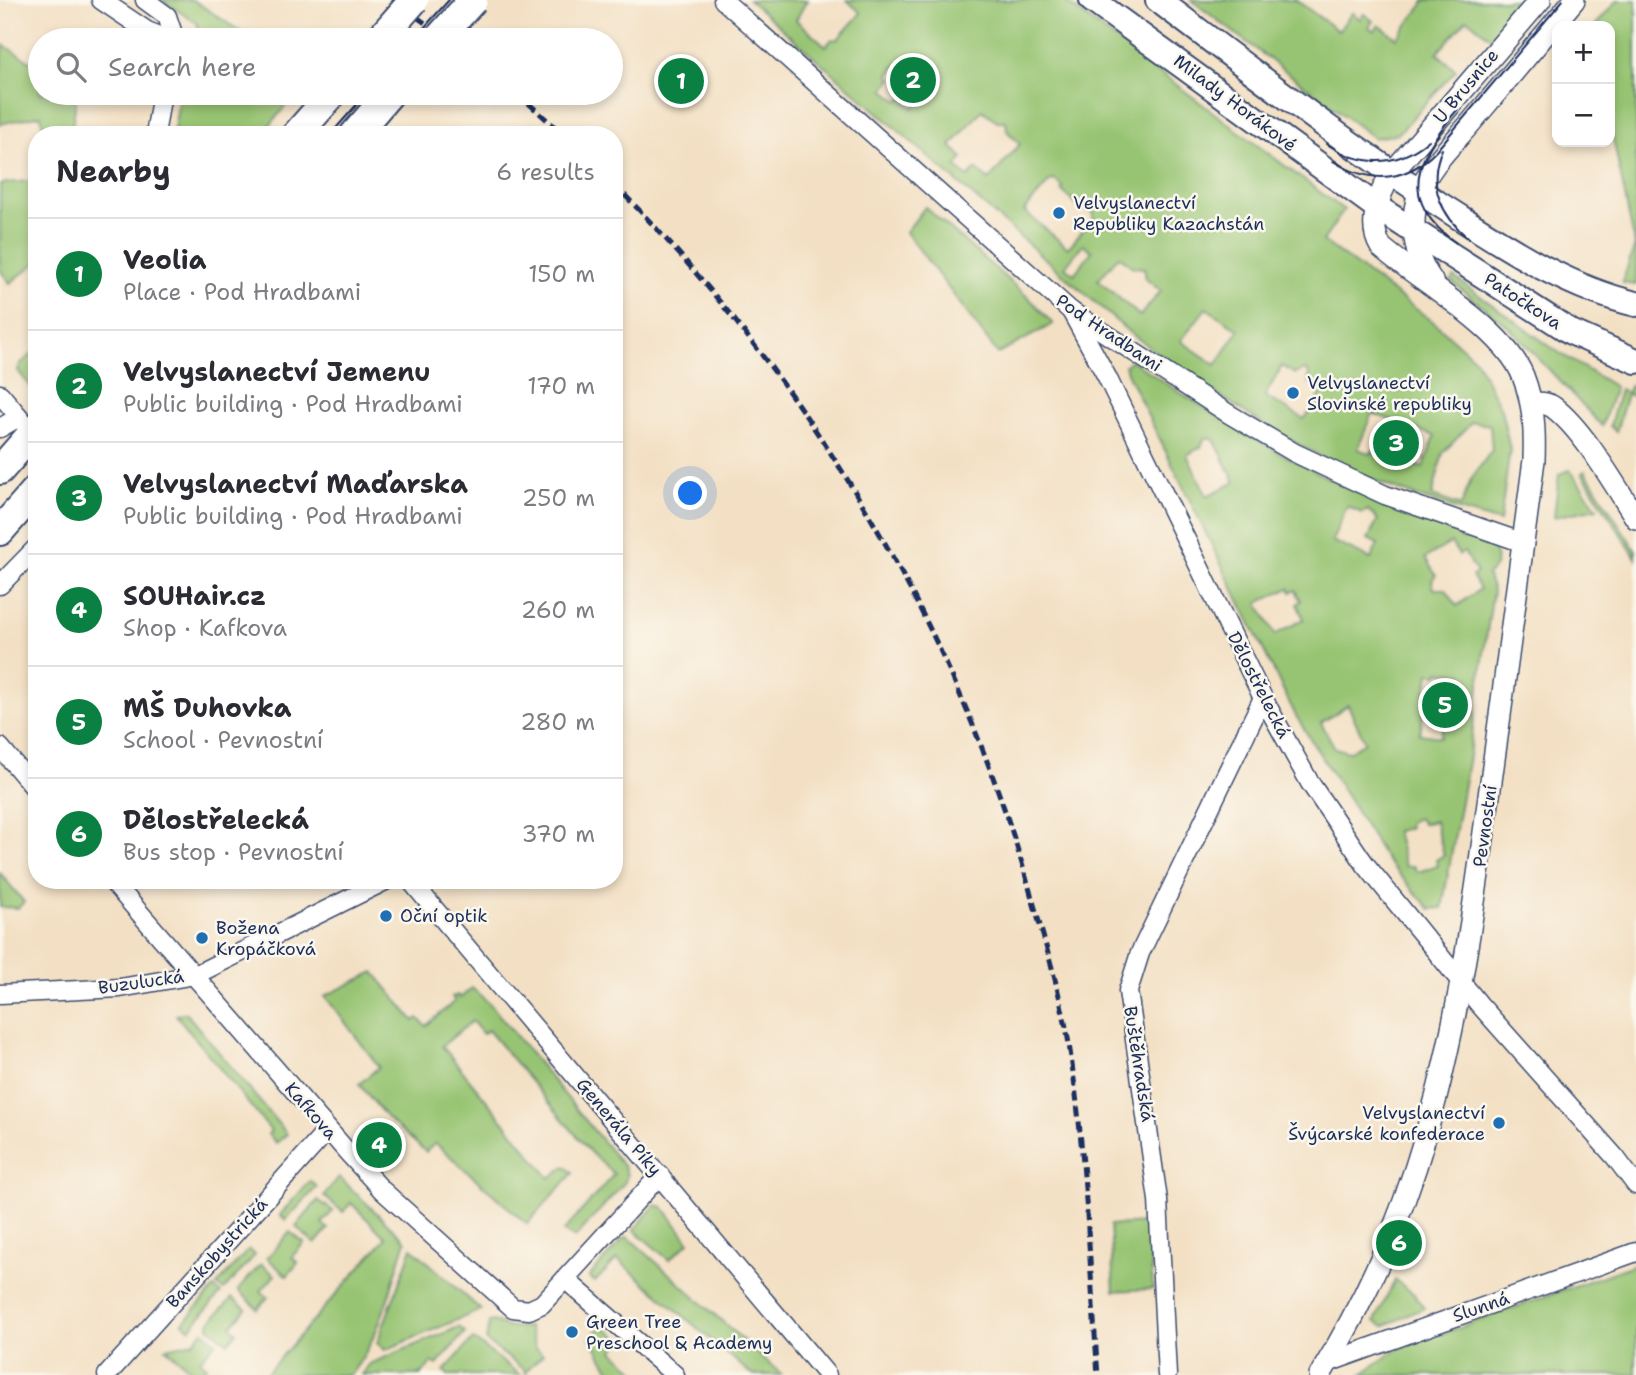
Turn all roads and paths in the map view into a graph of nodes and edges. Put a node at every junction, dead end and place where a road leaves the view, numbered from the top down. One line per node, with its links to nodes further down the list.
1 (101, 0): 10 (street)
2 (145, 0): 11 (street)
3 (414, 0): 12 (main road, bridge)
4 (472, 0): 13 (main road, bridge)
5 (723, 0): 26 (street, Pod Hradbami)
6 (1092, 0): 22 (main road, Milady Horákové)
7 (1158, 0): 20 (main road, Milady Horákové)
8 (1540, 0): 20 (street, U Brusnice)
9 (1574, 0): 21 (street, U Brusnice)
10 (143, 28)
11 (170, 28)
12 (390, 28)
13 (448, 28)
14 (160, 105): 18 (street)
15 (322, 105): 19 (main road)
16 (380, 105): 17 (main road)
17 (362, 125)
18 (156, 126)
19 (304, 126)
20 (1392, 173): 21 (main road, Milady Horákové); 22 (street, U Brusnice)
21 (1419, 191): 23 (street); 25 (main road, Patočkova)
22 (1378, 208): 23 (main road, Milady Horákové); 24 (street, Pevnostní)
23 (1414, 232): 24 (street, Pevnostní); 27 (main road, Patočkova)
24 (1437, 288): 29 (street, Pevnostní)
25 (1636, 304)
26 (1071, 311): 38 (street, Pod Hradbami); 41 (street, Dělostřelecká)
27 (1636, 361)
28 (0, 394): 30 (street)
29 (1532, 403): 36 (street); 38 (street, Pevnostní)
30 (28, 426)
31 (0, 428): 32 (street)
32 (28, 429)
33 (28, 433): 34 (main road)
34 (0, 470)
35 (28, 499): 37 (main road)
36 (1636, 518)
37 (0, 531)
38 (1524, 543): 48 (street, Pevnostní)
39 (28, 556): 40 (street)
40 (0, 585)
41 (1264, 698): 48 (street, Dělostřelecká); 59 (street, Buštěhradská)
42 (0, 747): 43 (street)
43 (28, 780)
44 (118, 889): 47 (street, Kafkova)
45 (369, 889): 47 (street, Buzulucká)
46 (418, 889): 51 (street, Generála Píky)
47 (195, 975): 49 (street, Buzulucká); 50 (street, Kafkova)
48 (1463, 983): 52 (street, Dělostřelecká); 55 (street, Pevnostní)
49 (0, 994)
50 (327, 1131): 54 (street, Kafkova); 56 (street, Banskobystrická)
51 (660, 1175): 54 (street, Kafkova); 58 (street, Generála Píky)
52 (1636, 1185)
53 (1636, 1252): 55 (street, Slunná)
54 (565, 1279): 57 (street)
55 (1323, 1369)
56 (107, 1375)
57 (675, 1375)
58 (827, 1375)
59 (1167, 1375)

